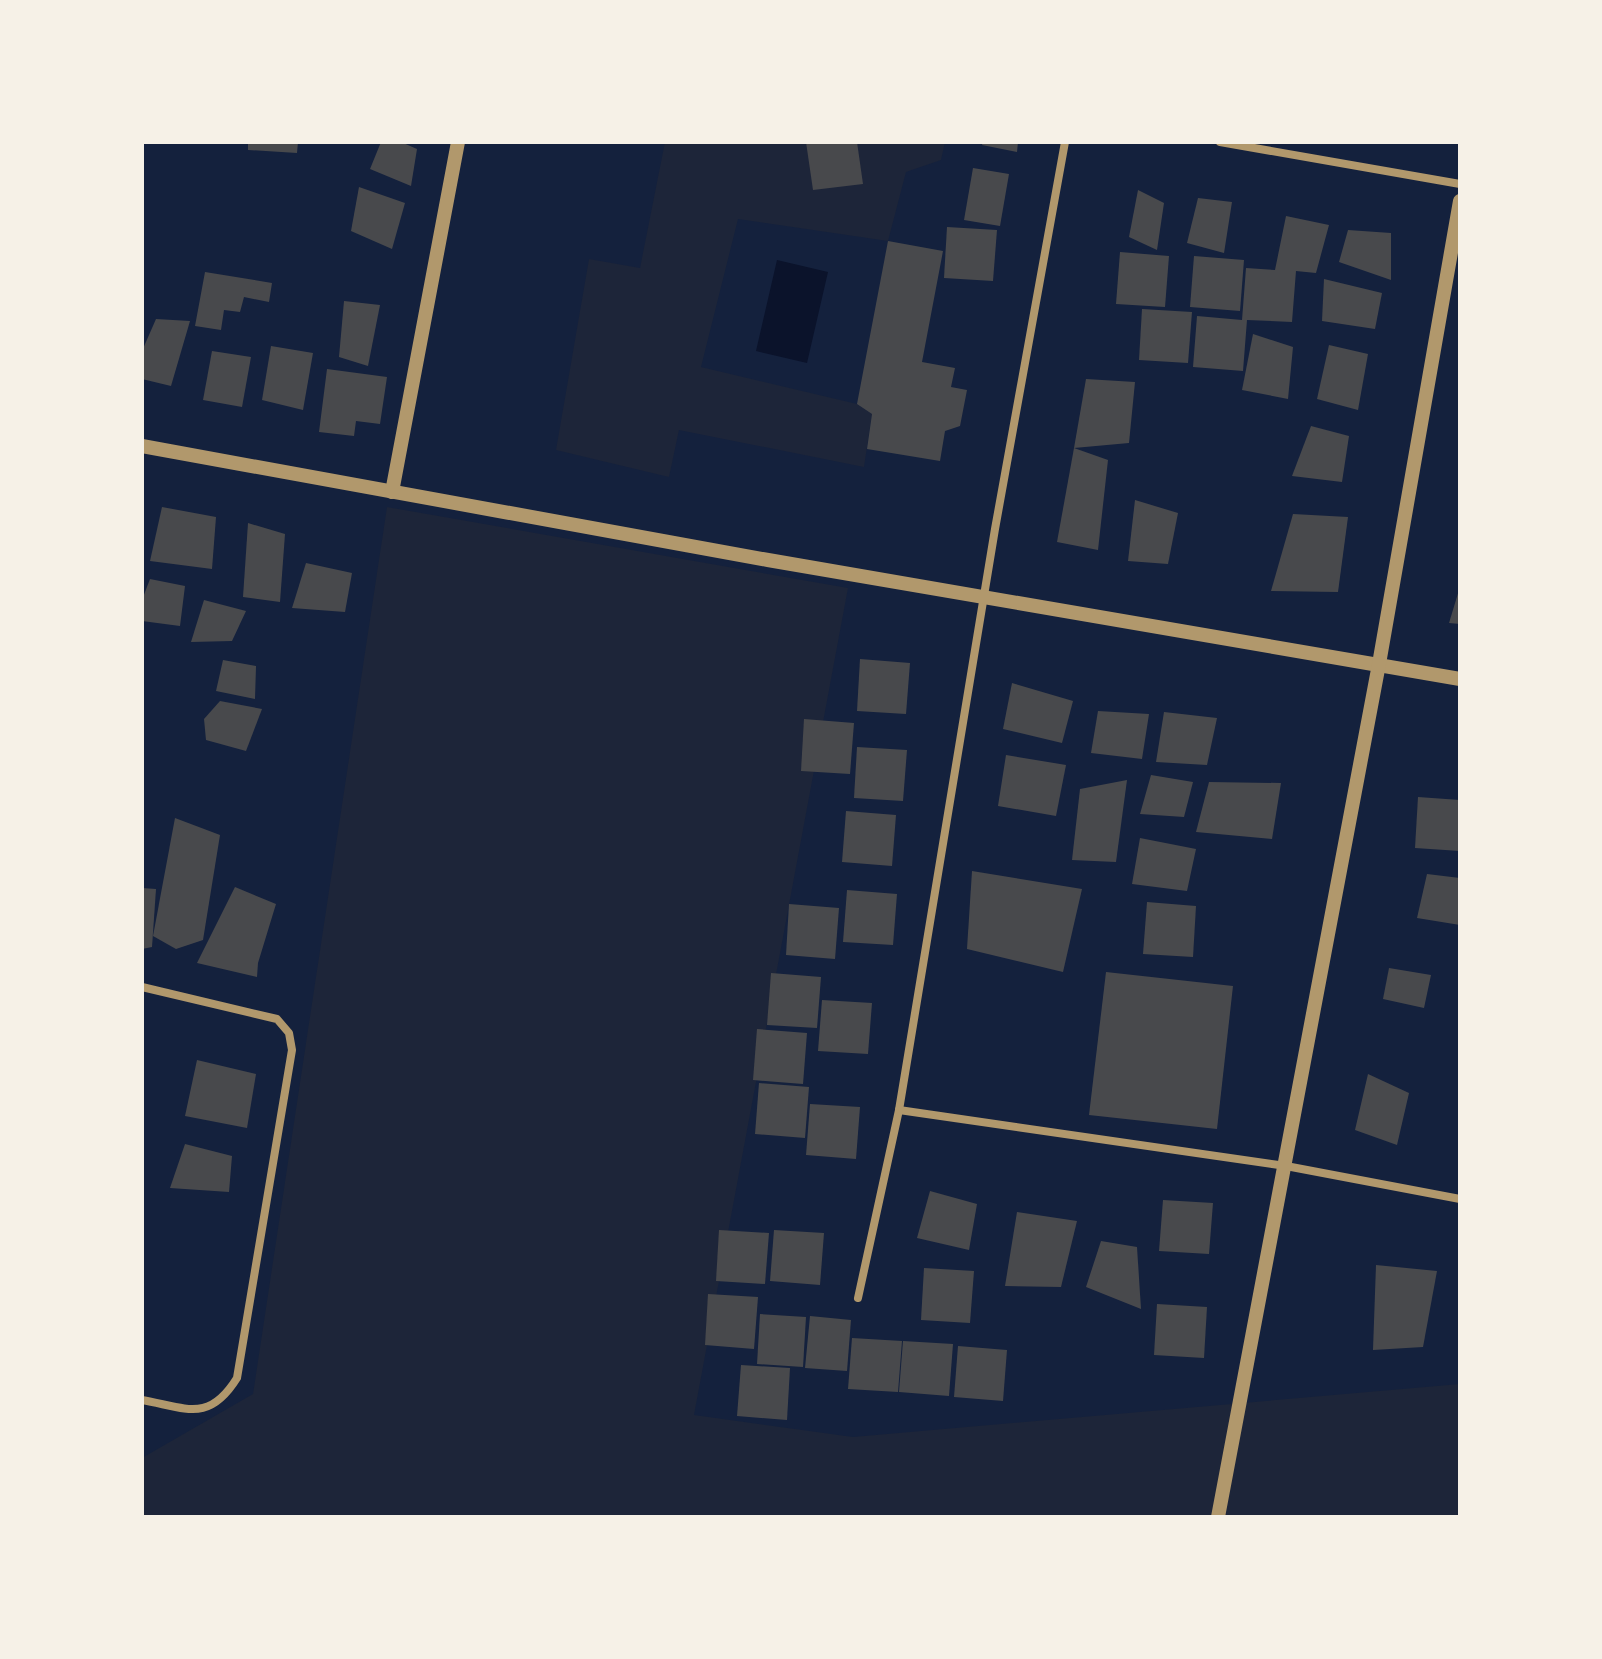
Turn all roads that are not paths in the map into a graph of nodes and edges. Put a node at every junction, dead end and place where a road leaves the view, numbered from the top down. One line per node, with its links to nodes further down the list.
1 (458, 142): 7 (street)
2 (1065, 142): 8 (street)
3 (1220, 142): 4 (street)
4 (1460, 184)
5 (1460, 201): 9 (street)
6 (142, 446): 7 (street)
7 (392, 492): 8 (street)
8 (984, 598): 9 (street); 12 (street)
9 (1379, 664): 10 (street); 13 (street)
10 (1460, 679)
11 (142, 987): 16 (street)
12 (899, 1110): 13 (street); 15 (street)
13 (1286, 1166): 14 (street); 17 (street)
14 (1460, 1199)
15 (858, 1298)
16 (142, 1400)
17 (1218, 1517)

